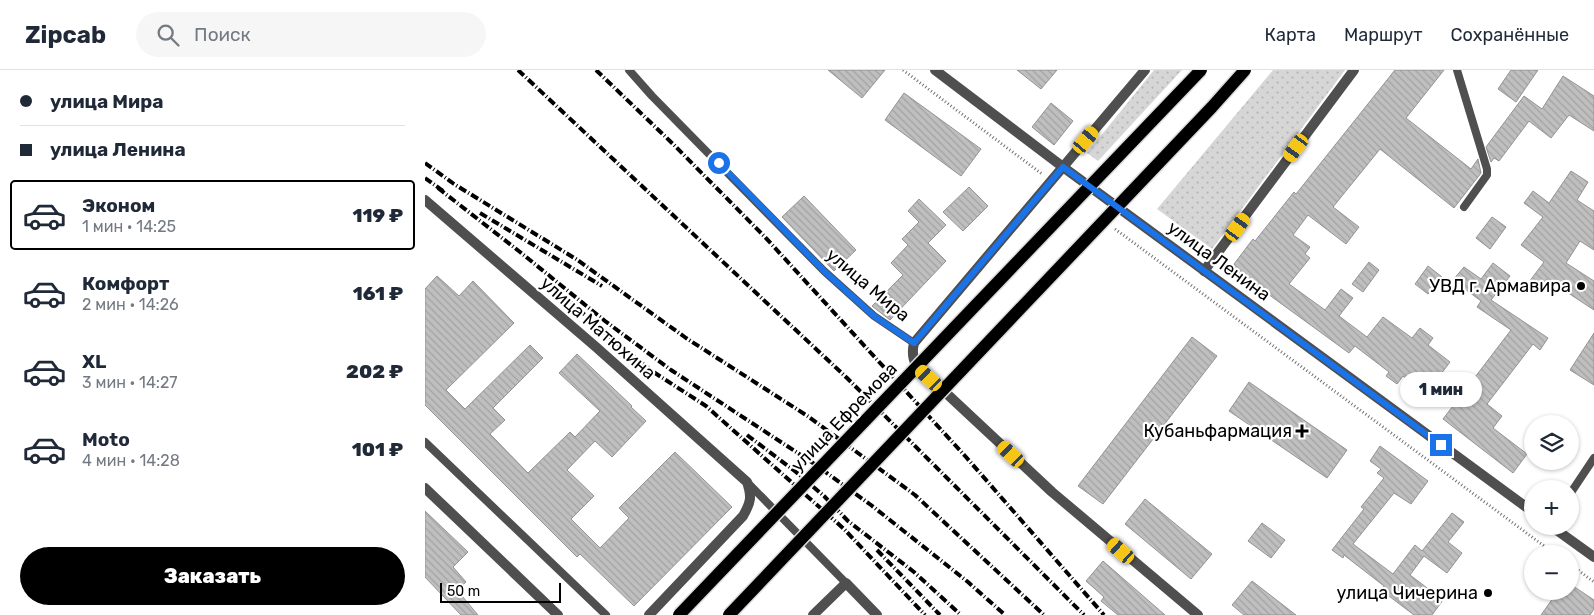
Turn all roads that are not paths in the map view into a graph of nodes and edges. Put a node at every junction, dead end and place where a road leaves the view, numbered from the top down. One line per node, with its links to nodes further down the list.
1 (629, 70): 12 (lane, улица Мира)
2 (935, 70): 8 (street, улица Ленина)
3 (1145, 70): 8 (street)
4 (1201, 70): 25 (main road, улица Ефремова, bridge)
5 (1245, 70): 26 (main road, bridge)
6 (1355, 70): 11 (street)
7 (1457, 70): 10 (lane)
8 (1063, 167): 11 (street, улица Ленина); 12 (street)
9 (425, 200): 16 (street, улица Матюхина)
10 (1464, 206)
11 (1204, 271): 18 (street, улица Ленина)
12 (914, 343): 29 (street, улица Мира)
13 (425, 442): 23 (lane)
14 (1594, 458): 15 (lane)
15 (1579, 480)
16 (747, 482): 21 (lane); 24 (street)
17 (425, 488): 22 (street)
18 (1524, 505)
19 (1563, 535): 20 (street)
20 (1594, 557)
21 (845, 583): 27 (street); 28 (street)
22 (558, 615)
23 (606, 615)
24 (649, 615)
25 (679, 615)
26 (729, 615)
27 (813, 615)
28 (877, 615)
29 (1198, 615)

